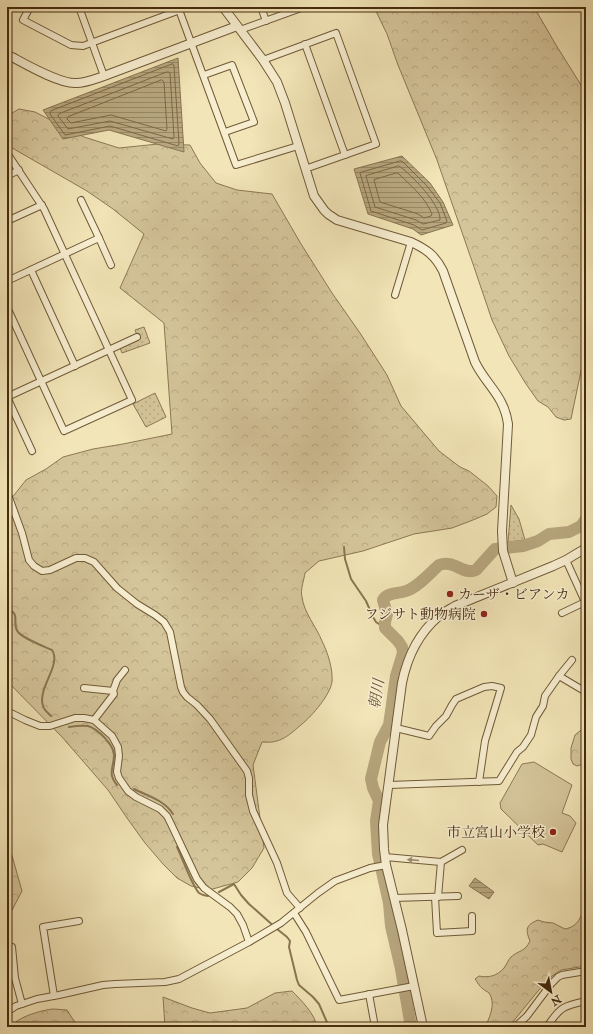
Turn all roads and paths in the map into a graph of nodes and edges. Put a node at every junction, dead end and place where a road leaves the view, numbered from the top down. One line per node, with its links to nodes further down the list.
1 (30, 7): 9 (street)
2 (223, 7): 8 (street)
3 (261, 7): 7 (street)
4 (304, 7): 7 (street)
5 (81, 8): 9 (street)
6 (179, 9): 9 (street); 10 (street)
7 (266, 21): 8 (street)
8 (239, 28): 10 (street); 13 (street)
9 (92, 43): 15 (street)
10 (192, 43): 14 (street); 15 (street)
11 (305, 44): 13 (street); 19 (street); 19 (street)
12 (7, 56): 15 (street)
13 (262, 60): 17 (street)
14 (204, 75): 16 (street); 16 (street)
15 (104, 76)
16 (225, 132): 17 (street)
17 (298, 146): 20 (street)
18 (7, 153): 21 (street)
19 (345, 155): 20 (street)
20 (305, 169): 27 (street)
21 (19, 170): 22 (street); 24 (street)
22 (7, 176)
23 (81, 200): 26 (street)
24 (42, 205): 25 (street); 28 (street)
25 (7, 221)
26 (99, 238): 28 (street); 29 (street)
27 (411, 242): 32 (street); 43 (street)
28 (65, 254): 30 (street); 35 (street)
29 (111, 265)
30 (31, 270): 31 (street); 36 (street)
31 (7, 281)
32 (395, 295)
33 (7, 307): 37 (street)
34 (137, 337): 35 (street)
35 (109, 350): 36 (street); 37 (street)
36 (75, 366): 37 (street)
37 (41, 381): 38 (street)
38 (7, 397): 39 (street)
39 (32, 451)
40 (7, 492): 63 (street)
41 (586, 548): 42 (street)
42 (566, 560): 43 (street); 44 (street)
43 (513, 583): 54 (street)
44 (585, 603): 45 (street)
45 (562, 613)
46 (572, 660): 48 (street)
47 (125, 670): 50 (street)
48 (559, 676): 51 (street); 55 (street)
49 (84, 688): 50 (street)
50 (113, 691): 53 (street)
51 (586, 692)
52 (7, 711): 53 (street)
53 (94, 720): 67 (street)
54 (396, 728): 55 (street); 56 (street)
55 (479, 782): 56 (street)
56 (389, 785): 58 (street)
57 (462, 850): 59 (street)
58 (384, 862): 59 (street, one-way to 58); 62 (street); 63 (street)
59 (442, 862): 61 (street)
60 (458, 896): 61 (street)
61 (436, 897): 62 (street); 65 (street)
62 (394, 898): 70 (street)
63 (300, 908): 64 (street)
64 (294, 914): 67 (street); 71 (street)
65 (472, 916)
66 (78, 921): 72 (street)
67 (249, 942): 72 (street)
68 (7, 948): 74 (street)
69 (586, 971): 78 (street)
70 (410, 987): 71 (street); 77 (street)
71 (369, 994): 76 (street)
72 (54, 996): 74 (street)
73 (586, 1001): 79 (street)
74 (22, 1004): 75 (street)
75 (7, 1011)
76 (374, 1025)
77 (423, 1027)
78 (515, 1027)
79 (547, 1027)

